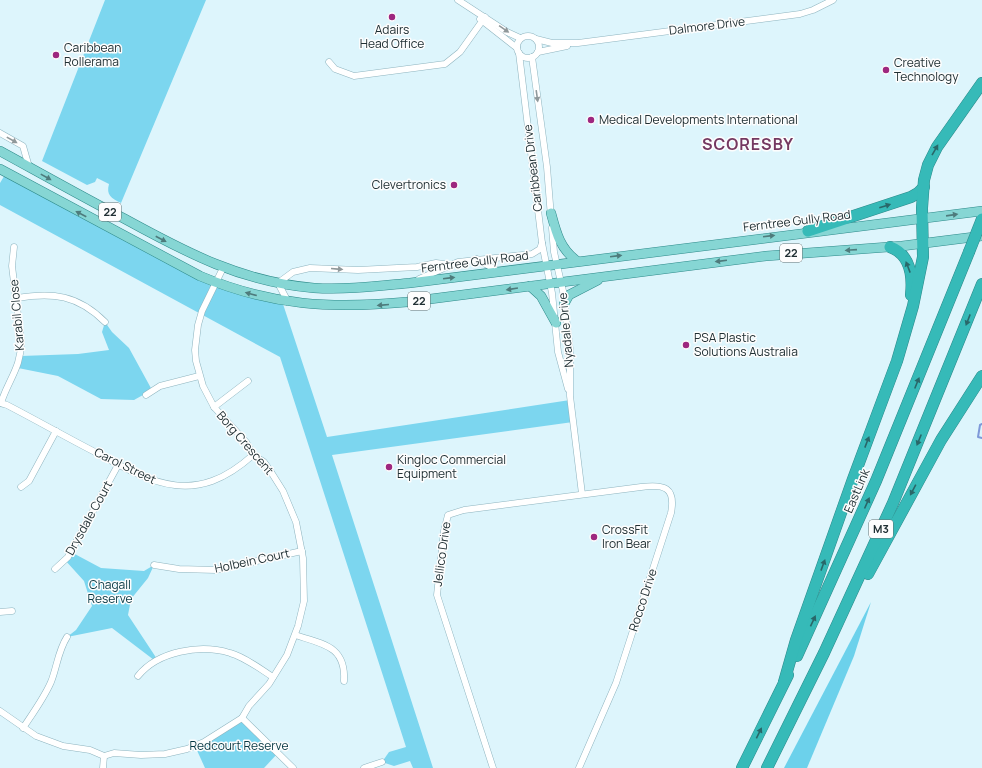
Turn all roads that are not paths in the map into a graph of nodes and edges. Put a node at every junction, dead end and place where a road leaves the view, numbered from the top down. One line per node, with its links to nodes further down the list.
1 (458, 0): 3 (street)
2 (833, 0): 6 (street, Dalmore Drive)
3 (484, 19): 4 (street, one-way to 4); 7 (street); 10 (street)
4 (520, 38): 5 (street); 7 (street)
5 (536, 39): 6 (street, Dalmore Drive); 8 (street)
6 (578, 43): 8 (street, Dalmore Drive)
7 (518, 50): 9 (street); 23 (street, Caribbean Drive)
8 (538, 52): 9 (street)
9 (532, 57): 18 (street, Caribbean Drive, one-way to 18)
10 (329, 62)
11 (982, 83): 16 (highway, one-way to 11)
12 (0, 133): 14 (street, one-way to 14)
13 (0, 151): 14 (main road, Ferntree Gully Road / 22)
14 (29, 167): 32 (main road, Ferntree Gully Road / 22, one-way to 32)
15 (0, 169): 36 (main road, 22, one-way to 15)
16 (924, 187): 19 (highway); 21 (highway, one-way to 16)
17 (982, 211): 19 (main road, Ferntree Gully Road / 22, one-way to 17)
18 (551, 213): 28 (main road); 29 (street, Caribbean Drive)
19 (923, 219): 21 (main road, Ferntree Gully Road / 22); 24 (highway)
20 (982, 219): 70 (highway, EastLink / M3, one-way to 20, bridge)
21 (808, 231): 28 (main road, Ferntree Gully Road / 22, one-way to 21)
22 (982, 236): 24 (main road, 22)
23 (542, 243): 27 (street); 31 (street, Caribbean Drive)
24 (924, 244): 26 (main road, 22); 45 (highway)
25 (14, 247): 42 (street, Karabil Close)
26 (890, 247): 34 (main road, 22, one-way to 34); 45 (highway, one-way to 26)
27 (477, 259): 30 (street); 33 (street)
28 (577, 261): 29 (main road, Ferntree Gully Road / 22)
29 (557, 264): 31 (main road, Ferntree Gully Road / 22); 35 (street, Nyadale Drive)
30 (451, 265): 37 (street, one-way to 30); 38 (street)
31 (546, 265): 33 (main road, Ferntree Gully Road / 22); 39 (street, Caribbean Drive)
32 (223, 268): 36 (street, Borg Crescent); 37 (main road, Ferntree Gully Road / 22)
33 (499, 272): 38 (main road, Ferntree Gully Road / 22, one-way to 33)
34 (604, 276): 35 (main road, 22); 44 (main road)
35 (561, 282): 39 (main road, 22); 44 (street, Nyadale Drive)
36 (216, 283): 43 (main road, 22, one-way to 36); 48 (street, Borg Crescent)
37 (278, 283): 38 (main road, Ferntree Gully Road / 22); 43 (street)
38 (410, 283)
39 (550, 284): 41 (main road, 22); 47 (street, Nyadale Drive)
40 (982, 284): 84 (highway, M3, one-way to 84)
41 (530, 286): 43 (main road, 22, one-way to 43); 47 (main road)
42 (17, 298): 46 (street); 53 (street, Karabil Close)
43 (288, 302)
44 (564, 304): 52 (street, Nyadale Drive)
45 (909, 319): 70 (highway, one-way to 45)
46 (105, 322)
47 (556, 323): 52 (street, Nyadale Drive)
48 (200, 376): 51 (street); 54 (street, Borg Crescent)
49 (982, 376): 84 (highway, one-way to 84)
50 (248, 381): 54 (street)
51 (146, 395)
52 (570, 396): 59 (street, Nyadale Drive)
53 (0, 403): 55 (street, Carol Street)
54 (214, 407): 56 (street, Borg Crescent)
55 (56, 431): 57 (street, Carol Street); 58 (street)
56 (253, 455): 57 (street, Carol Street); 60 (street, Borg Crescent)
57 (118, 465): 62 (street, Drysdale Court)
58 (21, 487)
59 (582, 494): 81 (street, Jellico Drive); 82 (street, Rocco Drive)
60 (302, 551): 61 (street, Holbein Court); 65 (street, Borg Crescent)
61 (154, 565)
62 (55, 569)
63 (12, 611): 64 (street)
64 (0, 612)
65 (295, 635): 68 (street, Borg Crescent); 69 (street)
66 (67, 637): 75 (street)
67 (138, 676): 68 (street)
68 (273, 677): 73 (street, Borg Crescent)
69 (344, 681)
70 (784, 682): 83 (highway, EastLink / M3, one-way to 70)
71 (0, 707): 74 (street, Borg Crescent)
72 (0, 712): 74 (street, Borg Crescent)
73 (242, 718): 76 (street, Borg Crescent); 79 (street)
74 (15, 721): 75 (street, Borg Crescent)
75 (23, 728): 76 (street, Borg Crescent)
76 (104, 756): 78 (street)
77 (382, 762): 80 (street)
78 (103, 768)
79 (293, 768)
80 (364, 768)
81 (493, 768)
82 (579, 768)
83 (742, 768)
84 (768, 768)

